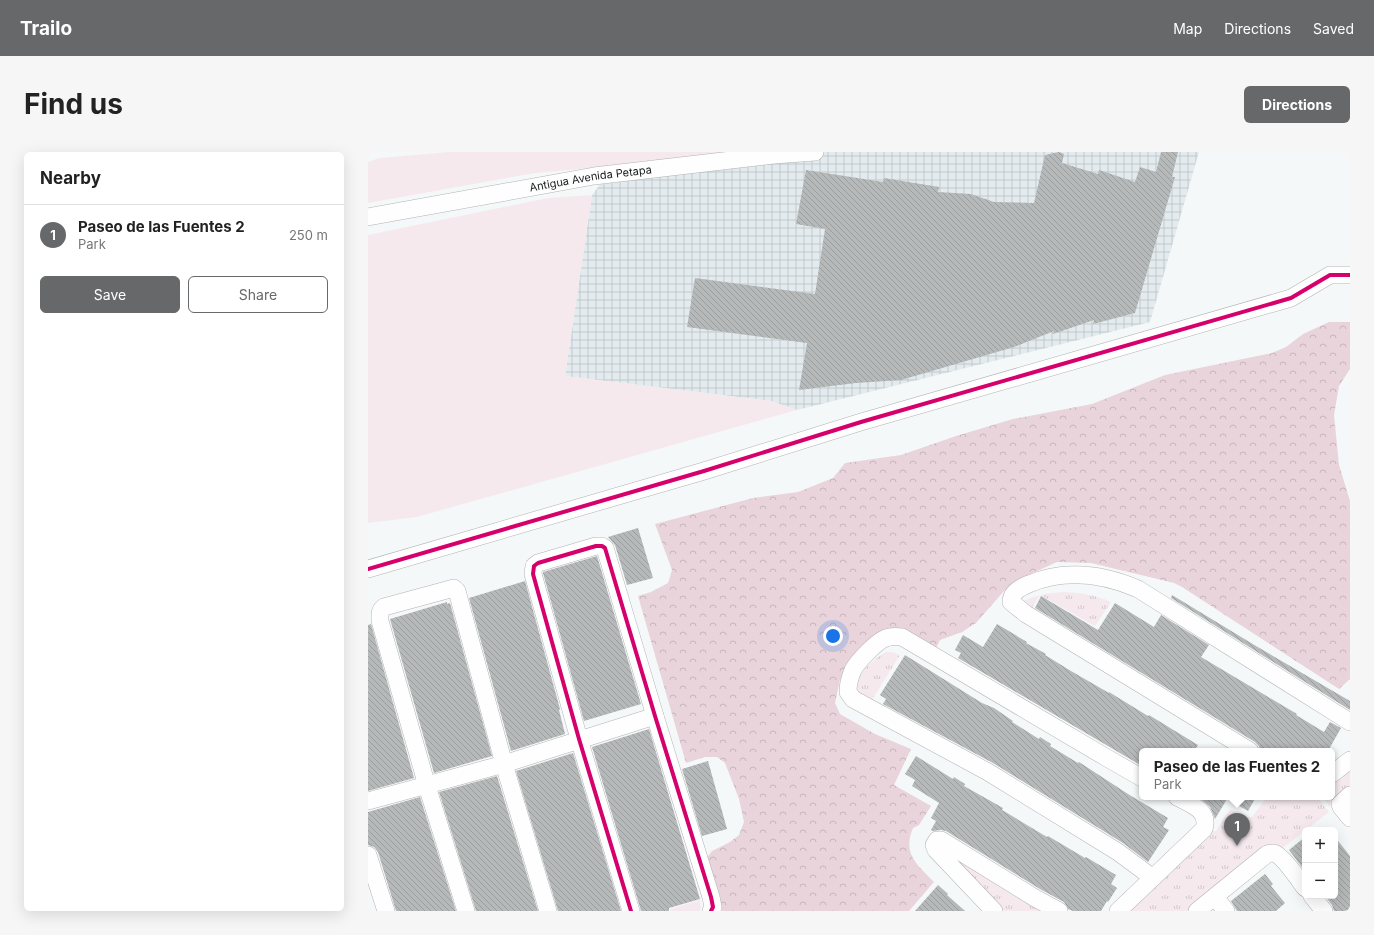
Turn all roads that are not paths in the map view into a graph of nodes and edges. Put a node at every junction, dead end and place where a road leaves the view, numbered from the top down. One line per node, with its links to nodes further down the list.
1 (815, 152): 2 (street, Antigua Avenida Petapa)
2 (368, 217)
3 (1350, 275): 4 (street)
4 (368, 569)
5 (655, 716): 7 (street); 7 (street); 27 (street)
6 (1350, 722): 8 (street)
7 (579, 739): 10 (street); 26 (street)
8 (1245, 748)
9 (1350, 760): 11 (street)
10 (504, 764): 13 (street); 13 (street); 25 (street)
11 (1335, 772)
12 (1139, 776): 19 (street)
13 (427, 786): 16 (street); 24 (street)
14 (1350, 795): 17 (street)
15 (1182, 800): 19 (street)
16 (368, 801)
17 (1350, 818)
18 (368, 855): 23 (street)
19 (1153, 878): 30 (street)
20 (1302, 884): 21 (street)
21 (1215, 897): 31 (street); 32 (street)
22 (1314, 899): 33 (street)
23 (386, 911)
24 (466, 911)
25 (548, 911)
26 (631, 911)
27 (711, 911)
28 (994, 911): 29 (street)
29 (1059, 911)
30 (1118, 911)
31 (1197, 911)
32 (1226, 911)
33 (1324, 911)

